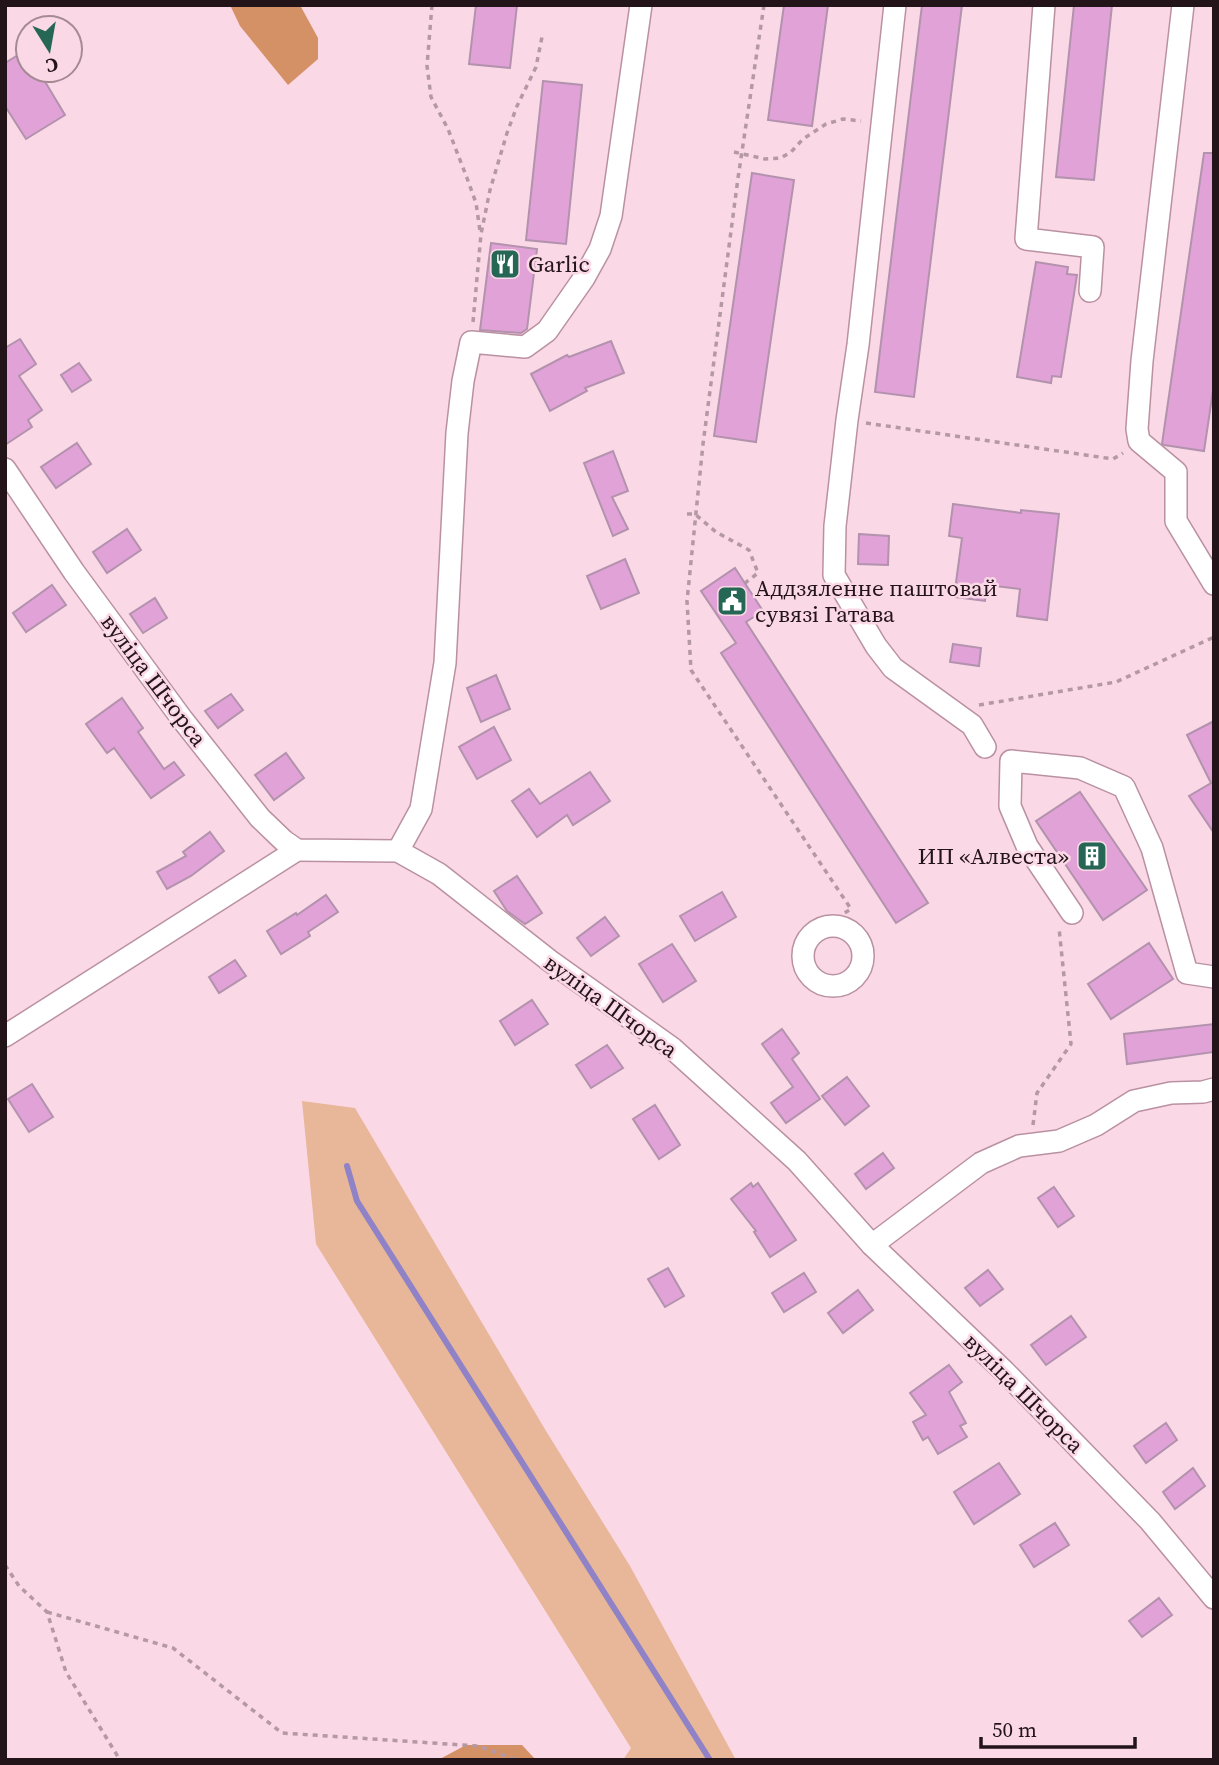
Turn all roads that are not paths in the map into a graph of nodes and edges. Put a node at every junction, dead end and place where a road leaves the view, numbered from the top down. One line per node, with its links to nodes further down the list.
1 (640, 5): 10 (street)
2 (895, 5): 8 (street)
3 (1044, 5): 5 (street)
4 (1183, 5): 7 (street)
5 (1090, 291)
6 (5, 469): 9 (street, вуліца Шчорса)
7 (1214, 584)
8 (985, 747)
9 (297, 850): 10 (street, вуліца Шчорса); 13 (street)
10 (398, 851): 15 (street, вуліца Шчорса)
11 (1065, 919): 12 (street)
12 (1214, 977)
13 (5, 1036)
14 (1214, 1089): 15 (street)
15 (872, 1245): 16 (street, вуліца Шчорса)
16 (1214, 1598)

